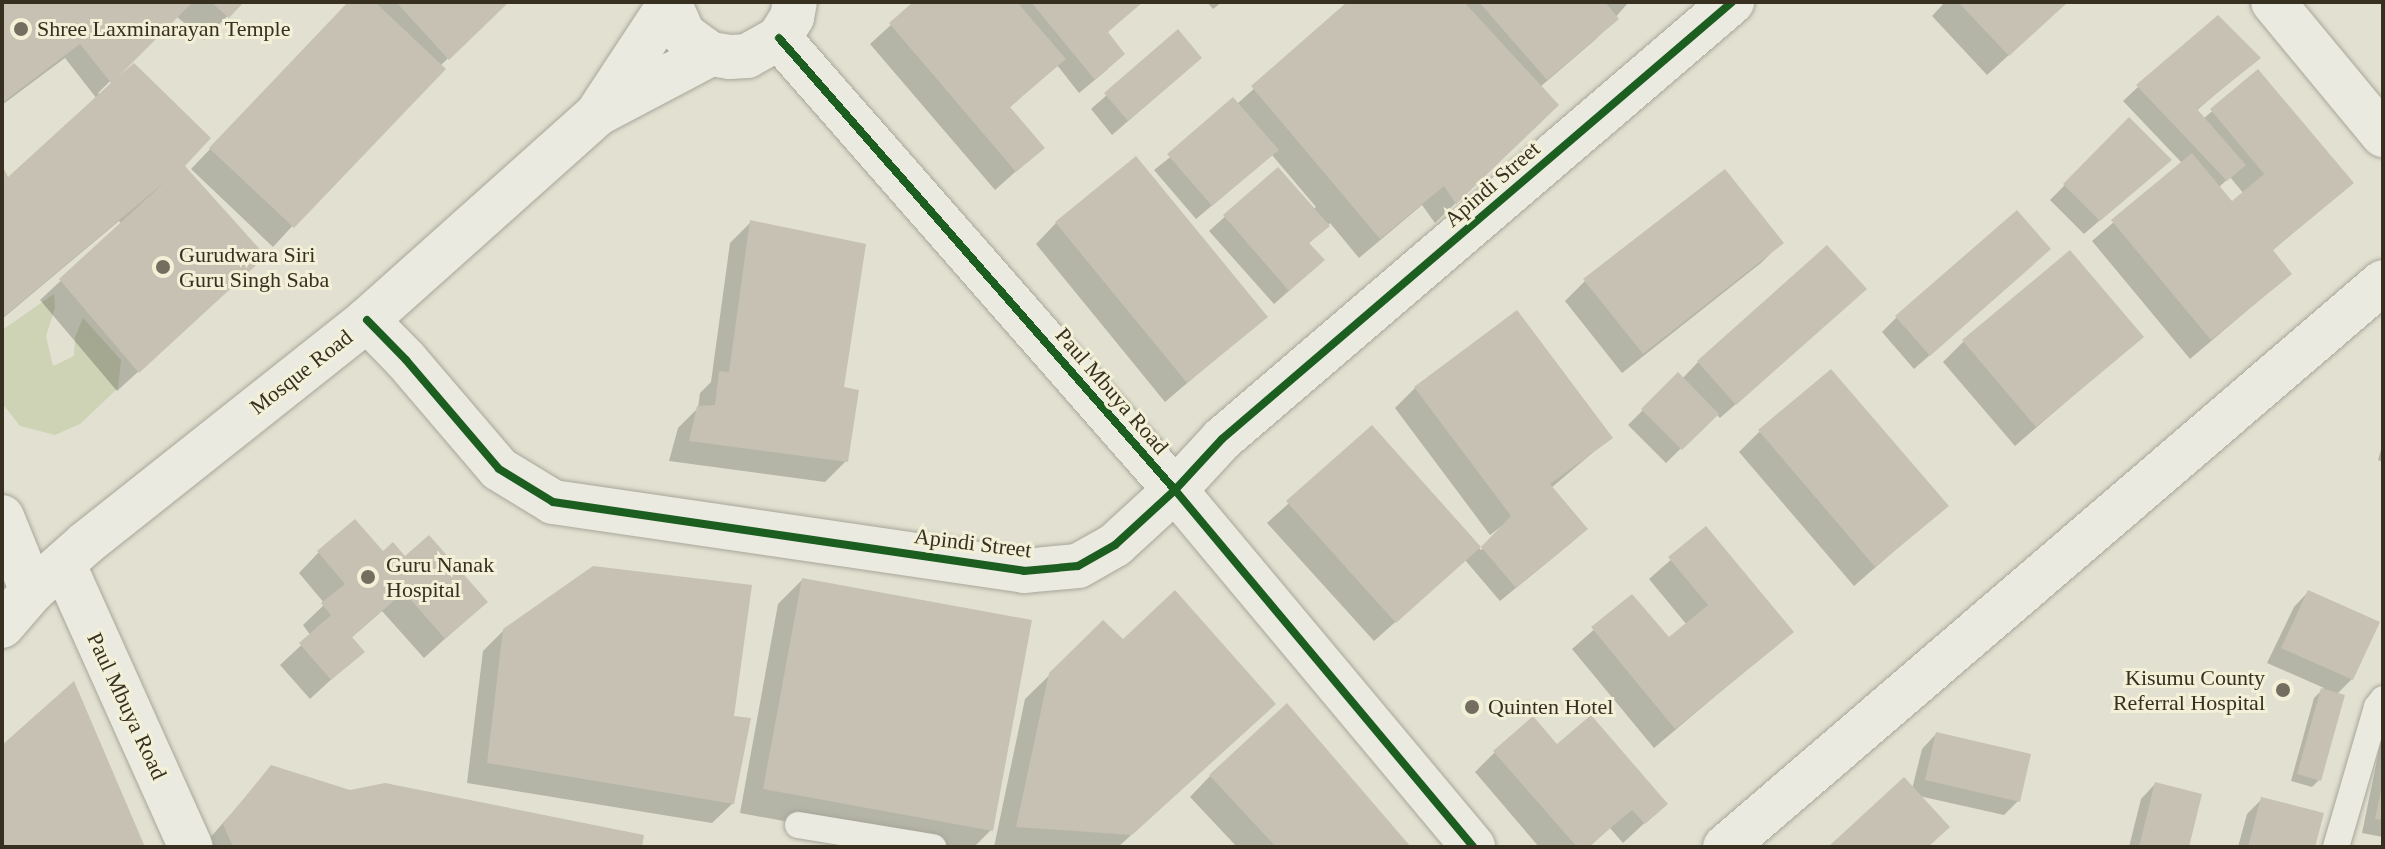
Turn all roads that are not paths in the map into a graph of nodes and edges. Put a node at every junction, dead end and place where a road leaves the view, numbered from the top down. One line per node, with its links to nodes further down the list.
1 (1732, 2): 10 (street, Apindi Street)
2 (2273, 2): 7 (street)
3 (669, 3): 5 (street); 6 (street, Mosque Road)
4 (787, 20): 5 (street); 10 (street, Paul Mbuya Road)
5 (711, 54): 6 (street, Mosque Road)
6 (597, 114): 9 (street, Mosque Road)
7 (2383, 135)
8 (2383, 282): 19 (street)
9 (367, 320): 10 (street, Apindi Street); 12 (street, Mosque Road)
10 (1175, 490): 18 (street, Paul Mbuya Road)
11 (2, 517): 12 (street, Paul Mbuya Road)
12 (48, 578): 13 (street, Mosque Road); 16 (street, Paul Mbuya Road)
13 (2, 626)
14 (2383, 699): 20 (lane)
15 (798, 825): 17 (lane)
16 (191, 847)
17 (933, 847)
18 (1473, 847)
19 (1725, 847)
20 (2336, 847)

